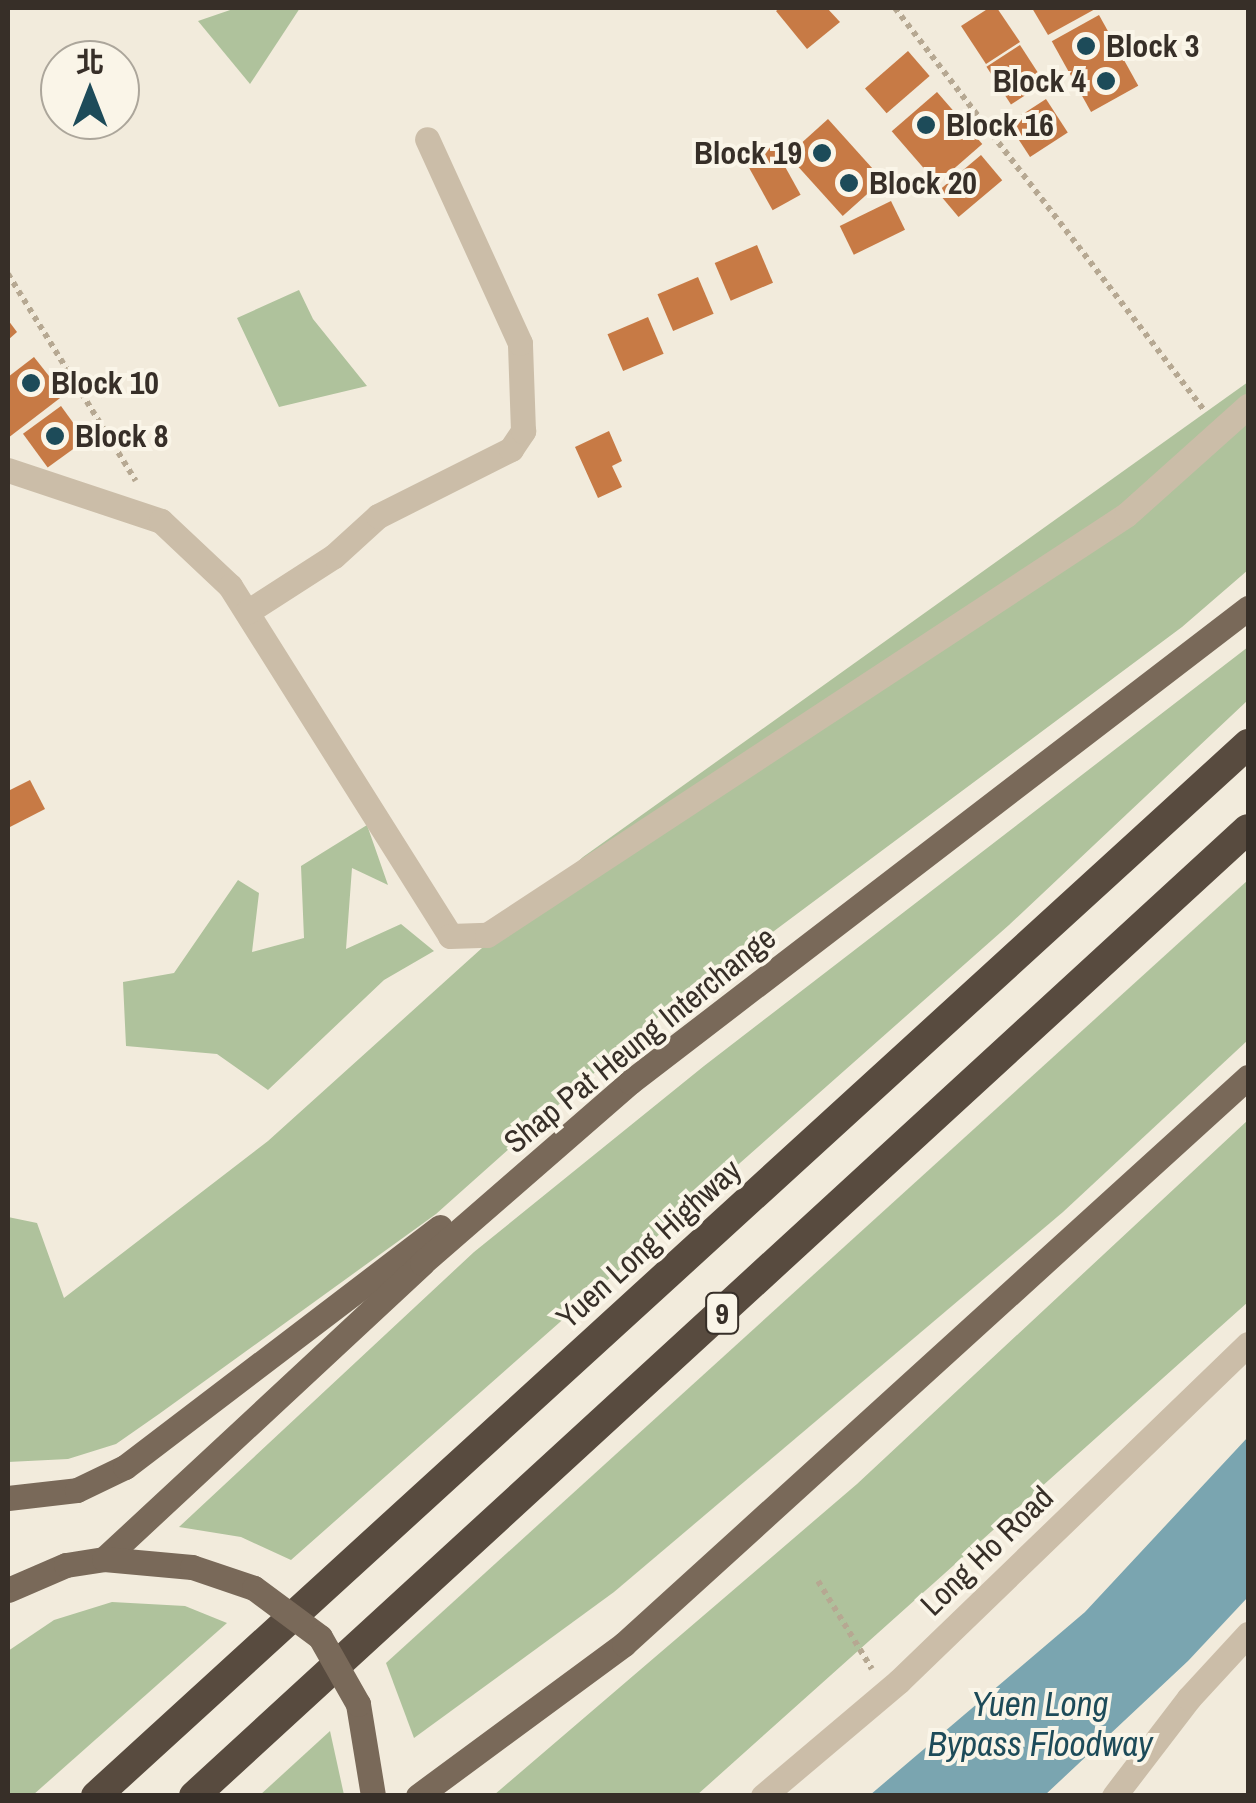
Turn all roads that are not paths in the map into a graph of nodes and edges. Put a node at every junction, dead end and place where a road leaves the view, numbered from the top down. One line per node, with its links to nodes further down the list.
1 (426, 139): 5 (street)
2 (1248, 406): 5 (street)
3 (8, 470): 5 (street)
4 (1248, 608): 9 (main road, Shap Pat Heung Interchange)
5 (247, 612)
6 (1248, 744): 15 (highway, Yuen Long Highway / 9)
7 (1248, 829): 16 (highway, 9)
8 (1248, 1077): 18 (main road)
9 (630, 1082): 11 (main road); 12 (main road, Shap Pat Heung Interchange)
10 (1248, 1344): 19 (street, Long Ho Road)
11 (8, 1498)
12 (104, 1559): 13 (main road); 17 (main road, bridge)
13 (8, 1590)
14 (1248, 1634): 20 (street)
15 (96, 1796)
16 (194, 1796)
17 (373, 1796)
18 (418, 1796)
19 (763, 1796)
20 (1114, 1796)

